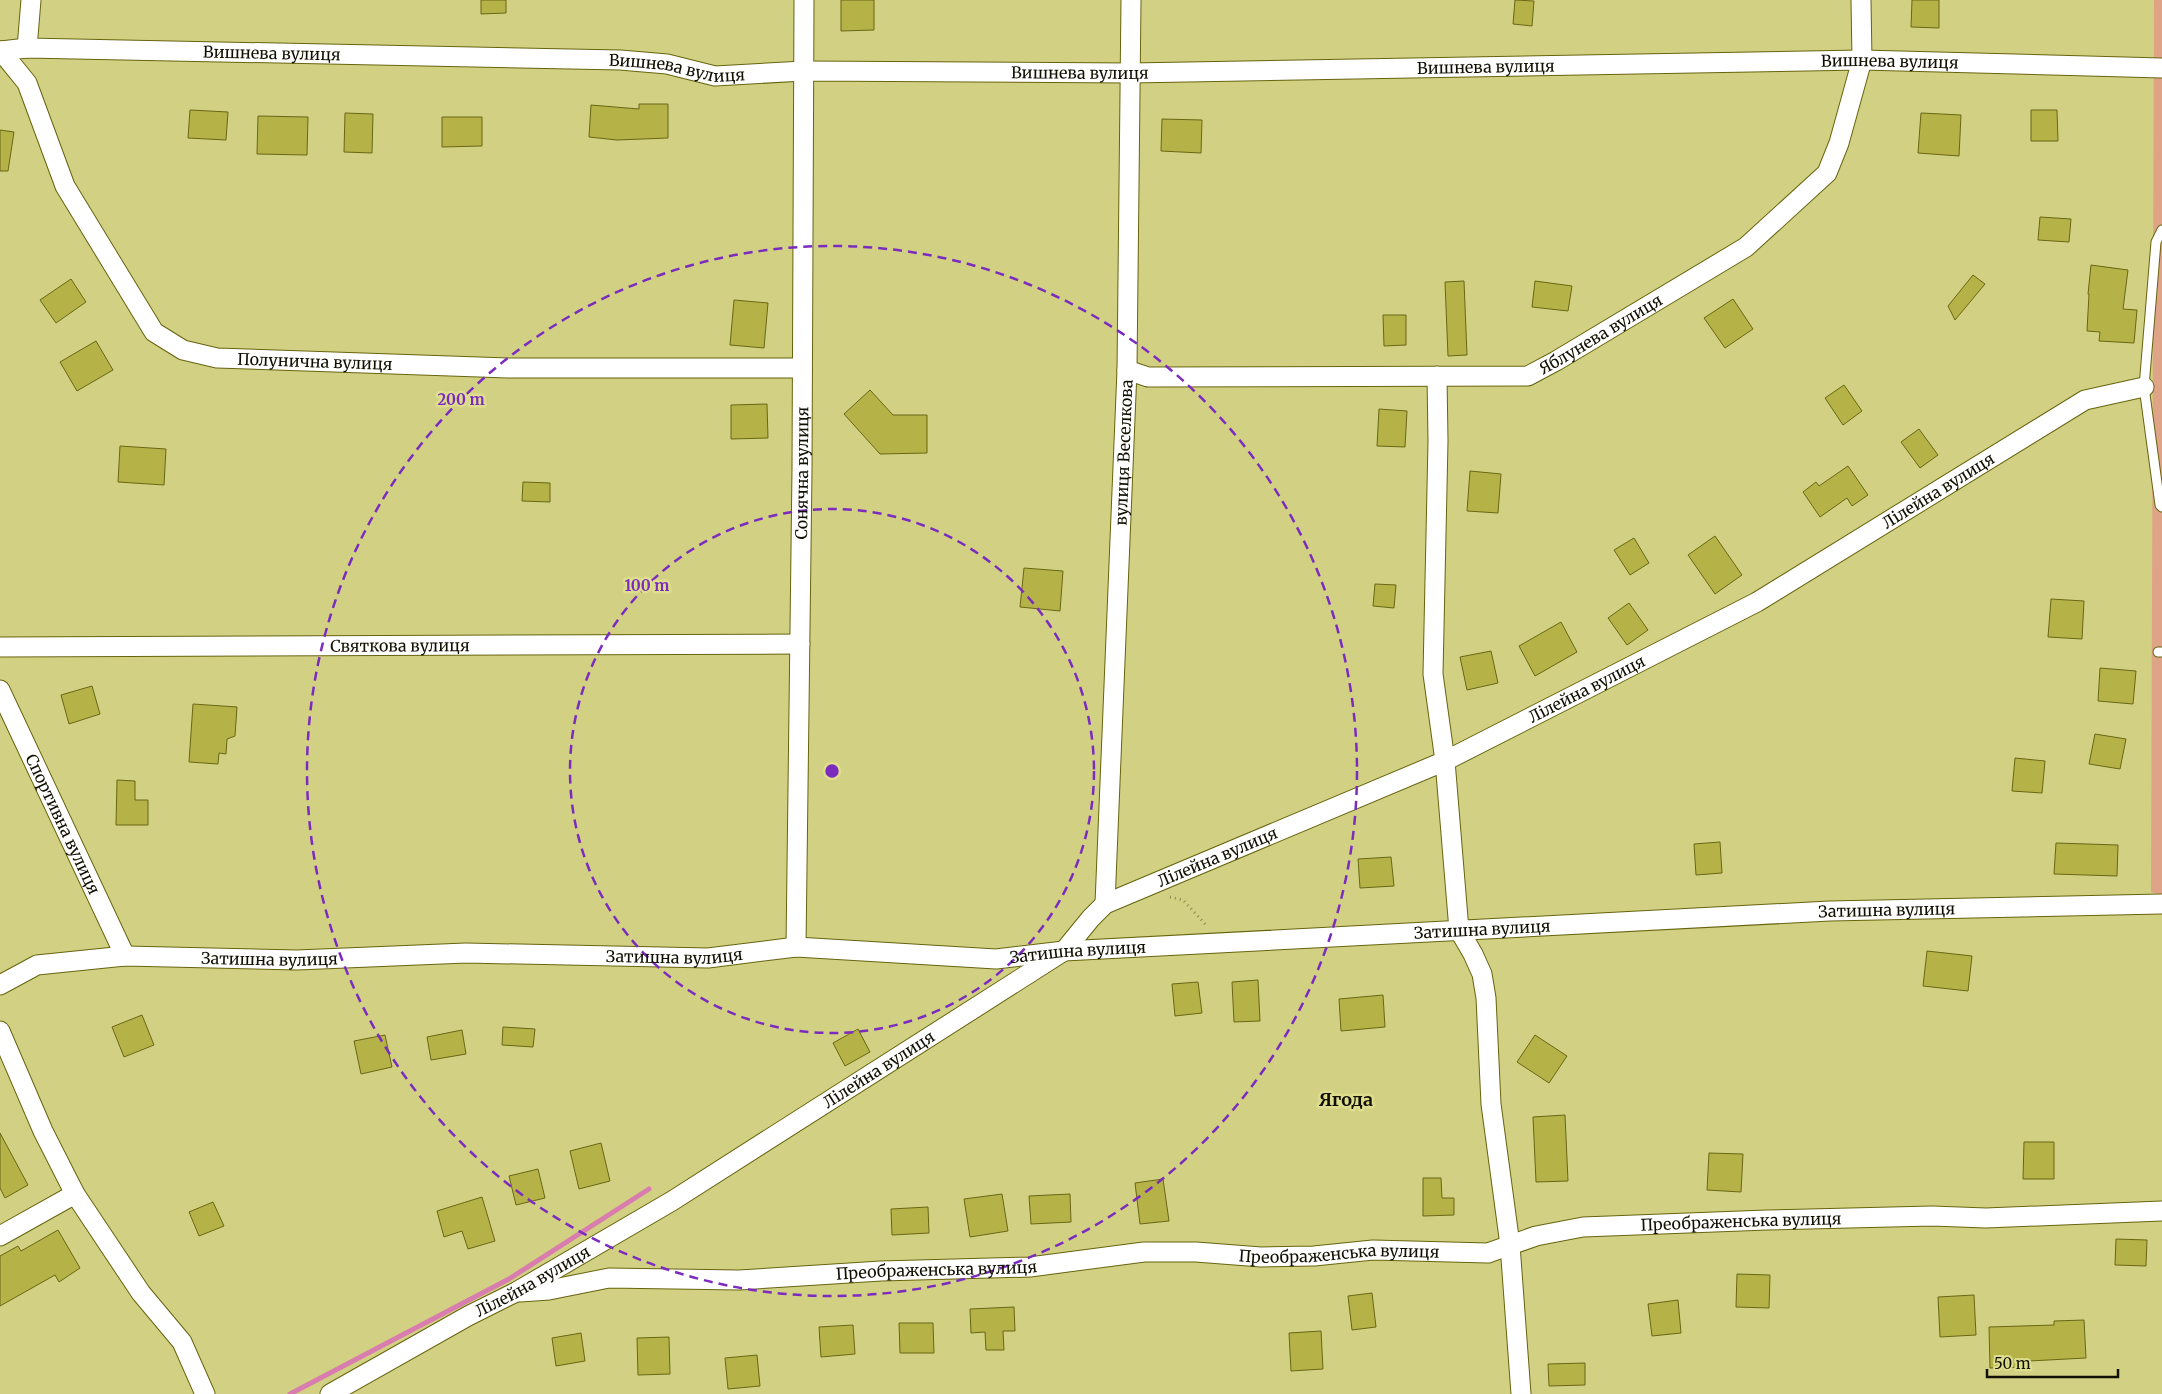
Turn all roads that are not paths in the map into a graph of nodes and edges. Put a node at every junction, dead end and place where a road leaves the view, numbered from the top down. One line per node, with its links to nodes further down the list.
1 (30, 0): 5 (street)
2 (804, 0): 9 (street, Сонячна вулиця)
3 (1131, 0): 10 (street, вулиця Веселкова)
4 (1861, 0): 7 (street, Яблунева вулиця)
5 (27, 48): 6 (street, Вишнева вулиця); 9 (street, Вишнева вулиця)
6 (1, 50): 12 (street, Полунична вулиця)
7 (1862, 60): 8 (street, Вишнева вулиця); 10 (street, Вишнева вулиця); 14 (street, Яблунева вулиця)
8 (2162, 68)
9 (804, 71): 10 (street, Вишнева вулиця); 12 (street, Сонячна вулиця)
10 (1130, 73): 13 (street, вулиця Веселкова)
11 (2162, 230): 15 (lane)
12 (802, 368): 17 (street, Сонячна вулиця)
13 (1127, 370): 14 (street, Яблунева вулиця); 21 (street, вулиця Веселкова)
14 (1437, 376): 20 (street)
15 (2144, 387): 16 (lane); 20 (street, Лілейна вулиця)
16 (2162, 507)
17 (800, 644): 18 (street, Святкова вулиця); 24 (street, Сонячна вулиця)
18 (0, 647)
19 (0, 690): 26 (street, Спортивна вулиця)
20 (1445, 761): 21 (street, Лілейна вулиця); 23 (street)
21 (1105, 904): 25 (street, Лілейна вулиця)
22 (2162, 904): 23 (street, Затишна вулиця)
23 (1458, 930): 25 (street, Затишна вулиця); 32 (street)
24 (796, 947): 25 (street, Затишна вулиця); 26 (street, Затишна вулиця)
25 (1064, 951): 33 (street, Лілейна вулиця)
26 (125, 956): 27 (street, Затишна вулиця)
27 (0, 985)
28 (0, 1030): 29 (street)
29 (75, 1194): 31 (street); 34 (street)
30 (2162, 1211): 32 (street, Преображенська вулиця)
31 (0, 1236)
32 (1510, 1245): 33 (street, Преображенська вулиця); 36 (street)
33 (516, 1292): 35 (street, Лілейна вулиця)
34 (204, 1394)
35 (330, 1394)
36 (1521, 1394)

